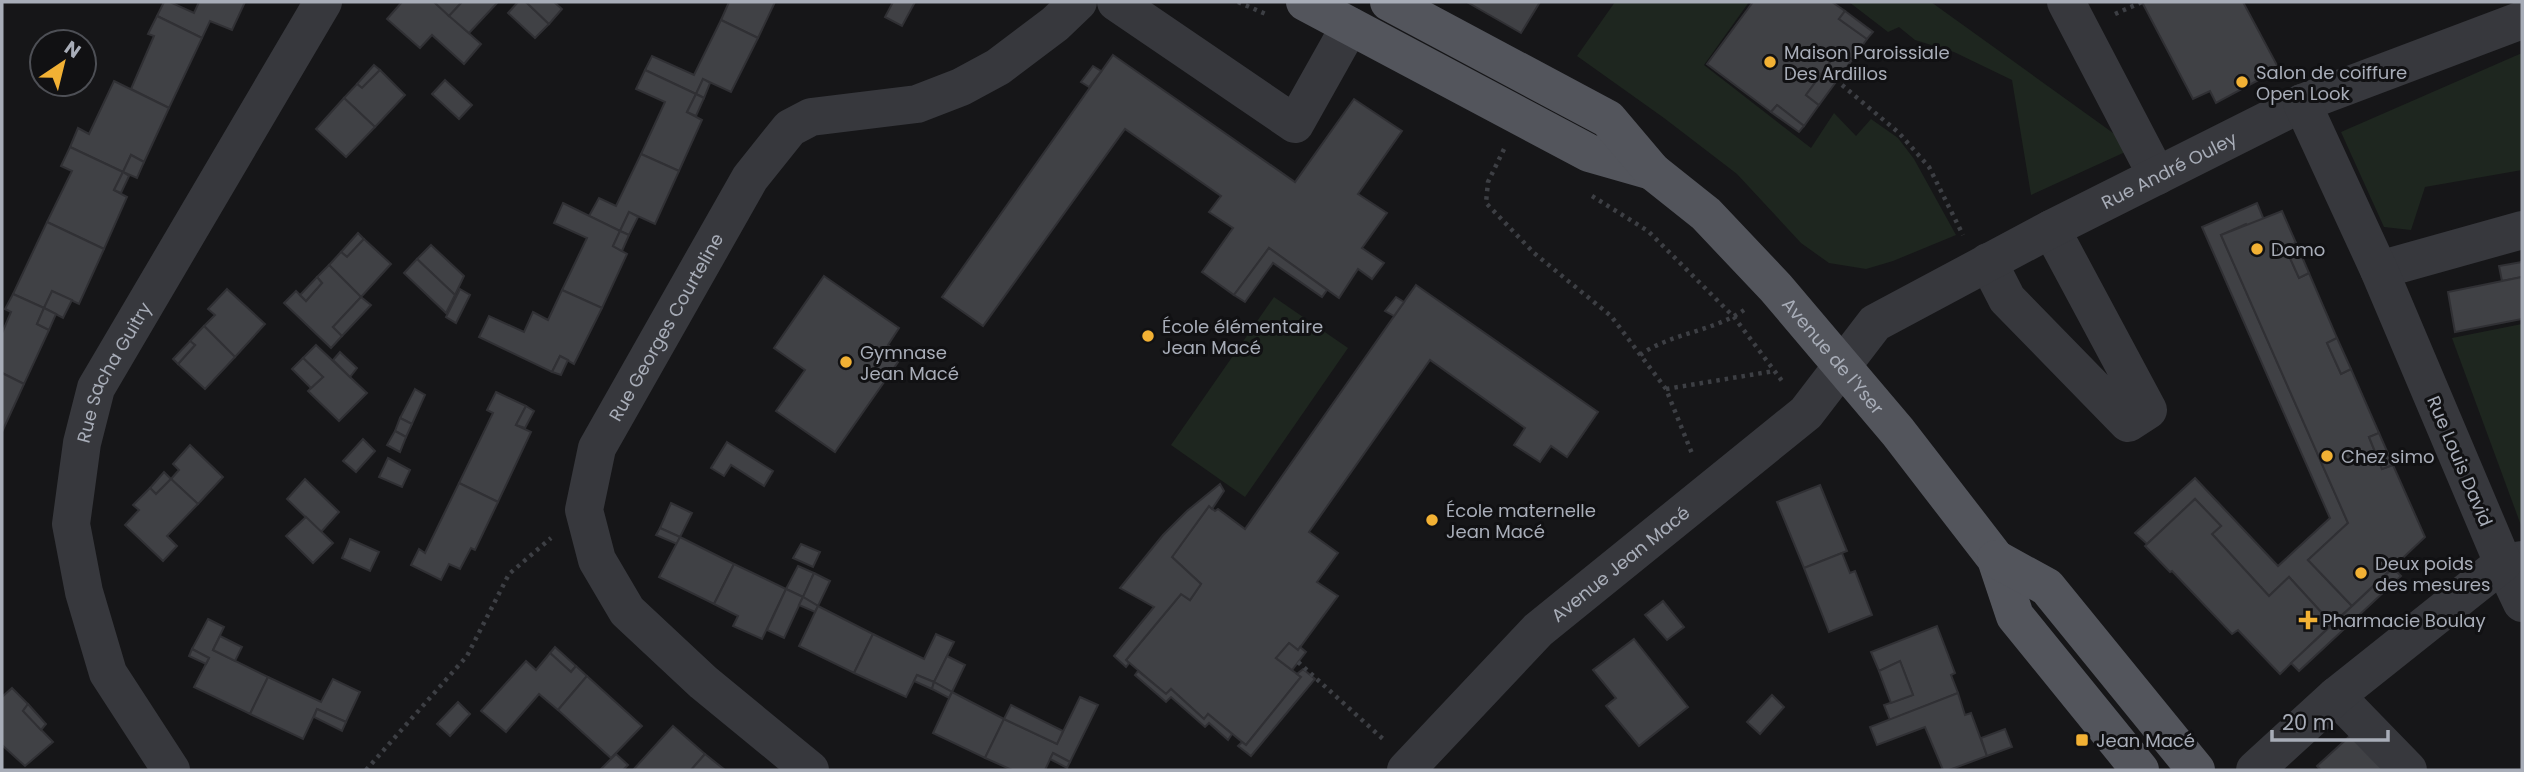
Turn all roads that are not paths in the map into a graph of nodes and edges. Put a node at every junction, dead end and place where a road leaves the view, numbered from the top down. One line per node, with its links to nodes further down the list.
1 (323, 2): 21 (street, Rue Sacha Guitry)
2 (1078, 2): 22 (street, Rue Georges Courteline)
3 (1116, 2): 8 (street)
4 (1389, 2): 10 (main road, Avenue de l'Yser)
5 (2066, 2): 11 (street)
6 (1289, 9): 8 (main road, Avenue de l'Yser)
7 (2522, 20): 9 (street, Rue André Ouley)
8 (1350, 26): 10 (main road, Avenue de l'Yser)
9 (2301, 103): 11 (street, Rue André Ouley); 15 (street, Rue Louis David)
10 (1652, 171): 16 (main road, Avenue de l'Yser)
11 (2157, 176): 12 (street, Rue André Ouley)
12 (2051, 229): 14 (street, Rue André Ouley); 14 (street)
13 (2522, 230): 15 (street)
14 (1978, 255): 16 (street, Rue André Ouley)
15 (2379, 270): 18 (street, Rue Louis David)
16 (1842, 365): 17 (main road, Avenue de l'Yser); 23 (street, Avenue Jean Macé)
17 (1996, 559): 24 (main road, Avenue de l'Yser); 25 (main road, Avenue de l'Yser)
18 (2512, 562): 19 (street, Rue Louis David); 20 (street)
19 (2522, 603)
20 (2336, 696): 26 (street); 27 (street)
21 (171, 770)
22 (810, 770)
23 (1406, 770)
24 (2140, 770)
25 (2196, 770)
26 (2255, 770)
27 (2408, 770)

